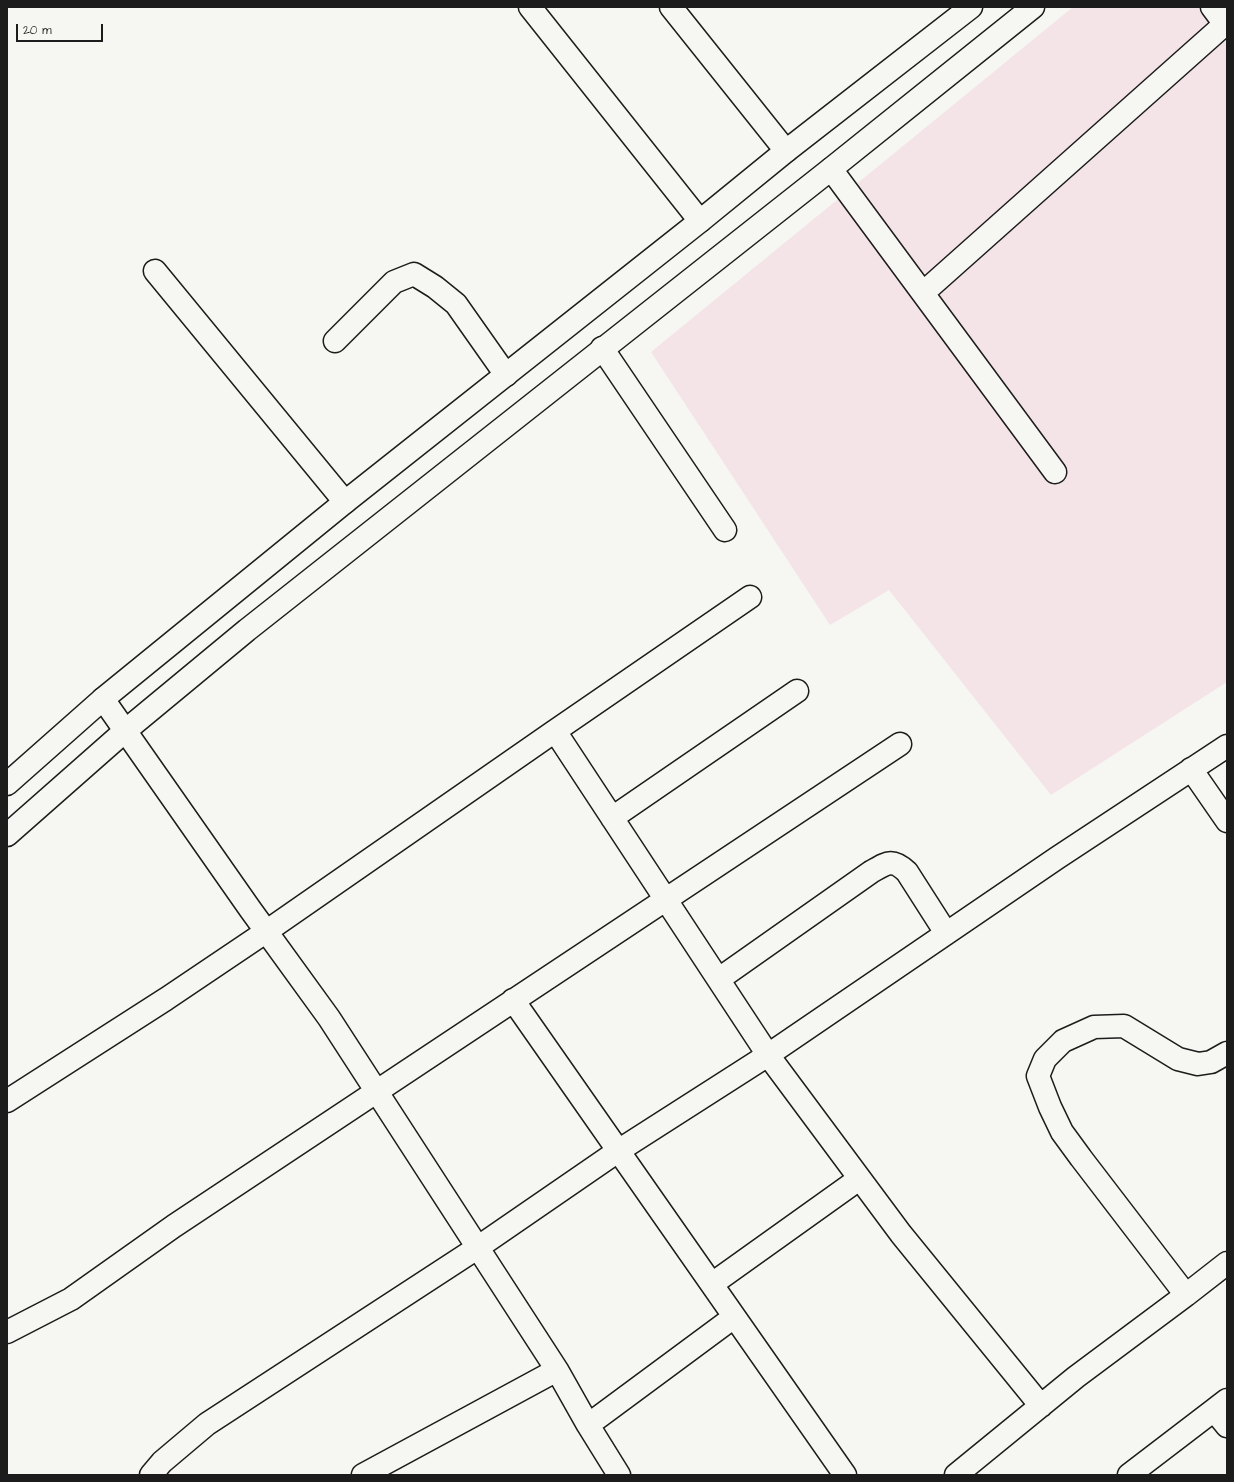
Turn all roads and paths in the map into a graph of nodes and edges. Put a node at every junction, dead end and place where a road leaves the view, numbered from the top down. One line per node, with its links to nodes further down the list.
1 (530, 7): 8 (street)
2 (671, 7): 6 (street)
3 (971, 7): 6 (street)
4 (1033, 7): 7 (street)
5 (1221, 19): 10 (street)
6 (786, 151): 8 (street)
7 (831, 169): 10 (street); 12 (street)
8 (700, 221): 13 (street)
9 (154, 271): 15 (street)
10 (923, 293): 14 (street)
11 (335, 341): 13 (street)
12 (602, 348): 16 (street); 20 (street)
13 (506, 375): 15 (street)
14 (1055, 472)
15 (345, 502): 19 (street)
16 (725, 530)
17 (750, 597): 21 (street)
18 (797, 691): 26 (street)
19 (103, 699): 20 (street); 25 (street)
20 (125, 731): 28 (street); 30 (street)
21 (555, 731): 26 (street); 30 (street)
22 (900, 744): 29 (street)
23 (1227, 746): 24 (street)
24 (1191, 769): 27 (street); 31 (street)
25 (7, 784)
26 (612, 818): 29 (street)
27 (1227, 821)
28 (7, 835)
29 (665, 899): 32 (street); 33 (street)
30 (267, 932): 36 (street); 37 (street)
31 (946, 933): 32 (street); 35 (street)
32 (719, 979): 35 (street)
33 (513, 1000): 36 (street); 38 (street)
34 (1227, 1053): 43 (street)
35 (768, 1054): 38 (street); 39 (street)
36 (377, 1091): 40 (street); 45 (street)
37 (7, 1101)
38 (618, 1151): 40 (street); 42 (street)
39 (860, 1179): 42 (street); 47 (street)
40 (477, 1248): 46 (street); 51 (street)
41 (1227, 1263): 43 (street)
42 (712, 1284): 44 (street)
43 (1186, 1295): 47 (street)
44 (734, 1317): 49 (street); 50 (street)
45 (7, 1332)
46 (557, 1370): 49 (street); 52 (street)
47 (1041, 1406): 54 (street)
48 (1223, 1412): 55 (street)
49 (588, 1425): 53 (street)
50 (837, 1472)
51 (151, 1475)
52 (364, 1475)
53 (619, 1475)
54 (956, 1475)
55 (1130, 1475)

